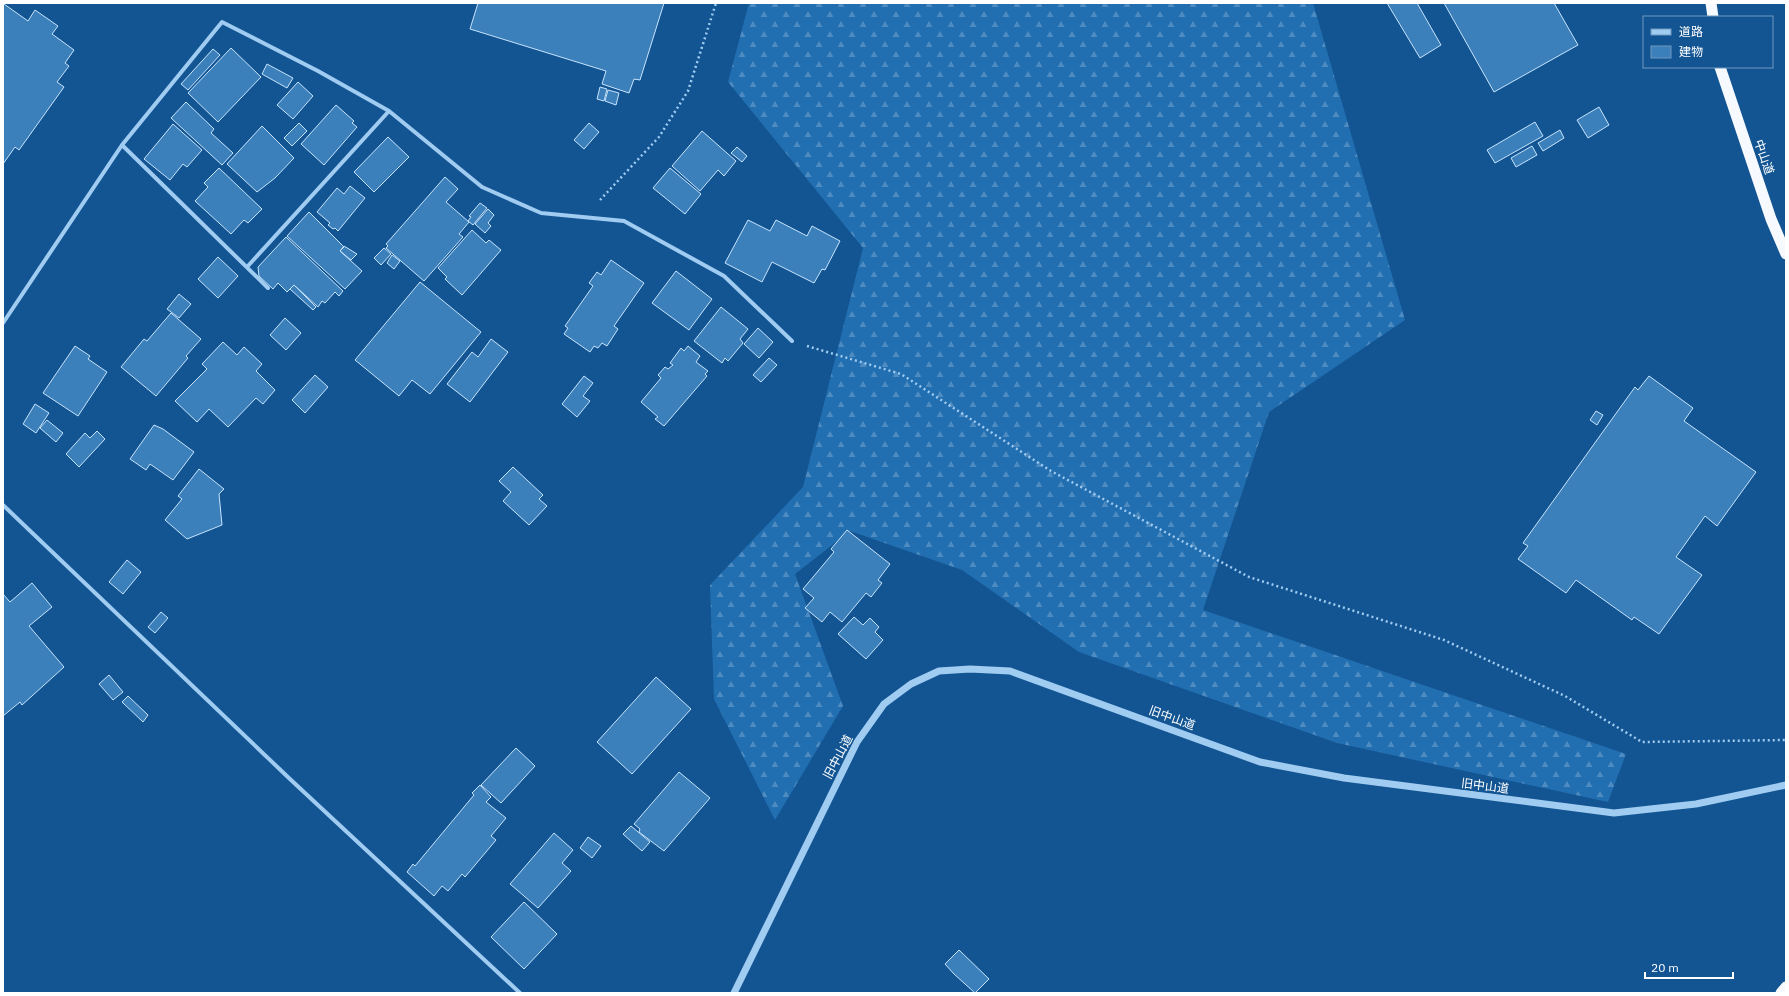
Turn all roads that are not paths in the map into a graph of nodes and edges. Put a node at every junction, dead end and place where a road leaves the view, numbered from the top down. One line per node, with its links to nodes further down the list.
1 (1711, 3): 2 (highway)
2 (1713, 16)
3 (1720, 68): 6 (highway, 中山道)
4 (389, 111): 5 (street); 7 (street); 10 (street)
5 (122, 145): 7 (street); 9 (street)
6 (1786, 254)
7 (247, 267): 8 (street)
8 (268, 288)
9 (3, 323)
10 (792, 342)
11 (3, 505): 14 (street)
12 (1786, 786): 15 (street, 旧中山道)
13 (1786, 987): 16 (highway)
14 (520, 993)
15 (734, 993)
16 (1781, 993)

